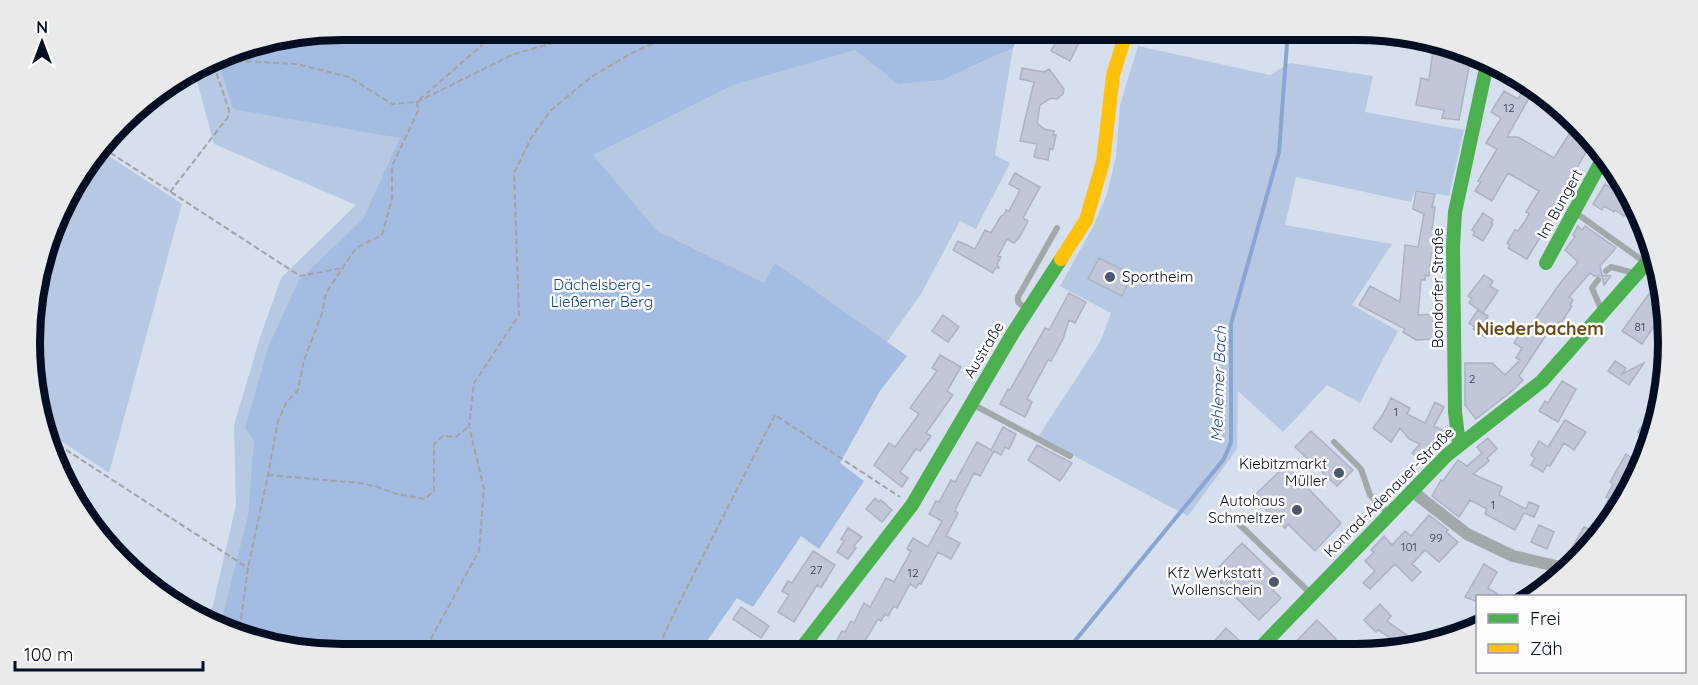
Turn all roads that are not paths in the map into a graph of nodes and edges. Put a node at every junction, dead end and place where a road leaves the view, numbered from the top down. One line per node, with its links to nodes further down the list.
1 (1124, 40): 10 (street, Austraße)
2 (1485, 70): 14 (street, Bondorfer Straße)
3 (1599, 165): 4 (street, Im Bungert)
4 (1574, 212): 6 (street, Im Bungert); 7 (lane)
5 (1057, 228): 10 (lane)
6 (1546, 263)
7 (1645, 265): 8 (lane); 11 (street, Konrad-Adenauer-Straße)
8 (1606, 271)
9 (1598, 280): 11 (lane)
10 (1027, 310): 12 (street, Austraße)
11 (1603, 313): 14 (street, Konrad-Adenauer-Straße)
12 (971, 404): 15 (lane); 21 (street, Austraße)
13 (1334, 442): 17 (lane)
14 (1459, 444): 16 (street, Konrad-Adenauer-Straße)
15 (1070, 456)
16 (1412, 491): 17 (street, Konrad-Adenauer-Straße); 19 (street)
17 (1389, 514): 20 (street, Konrad-Adenauer-Straße)
18 (1239, 524): 20 (lane)
19 (1558, 567)
20 (1311, 593): 22 (street, Konrad-Adenauer-Straße)
21 (805, 644)
22 (1263, 644)

